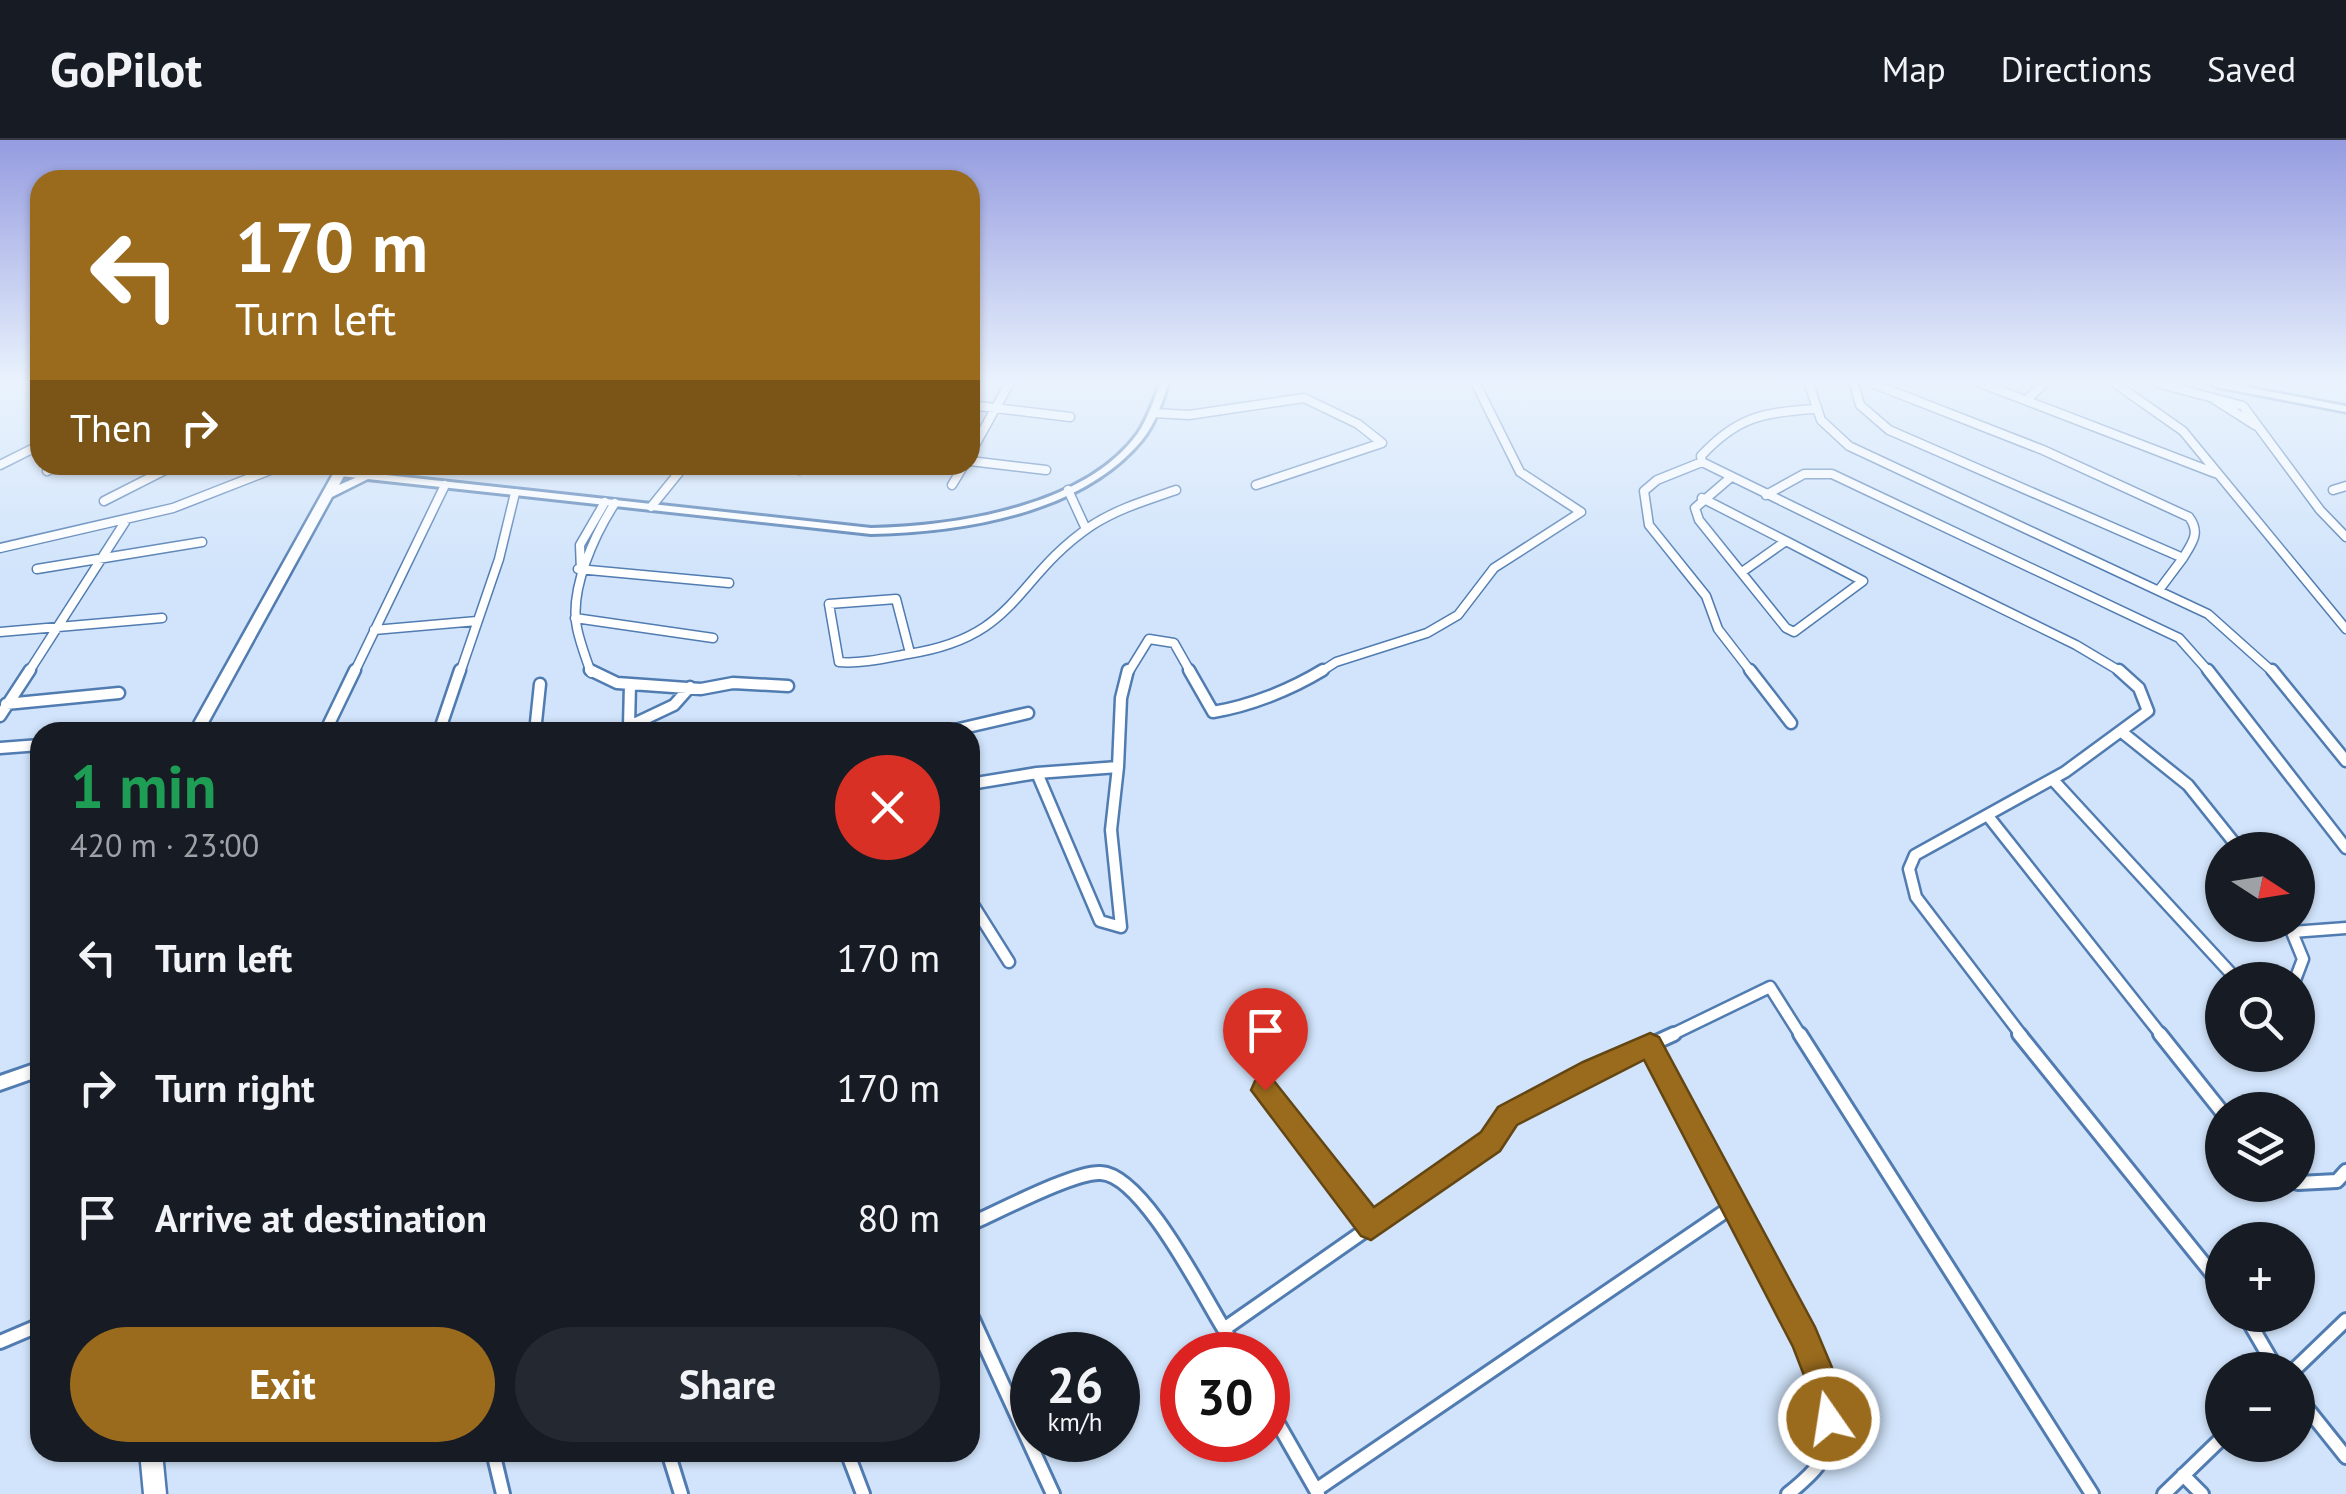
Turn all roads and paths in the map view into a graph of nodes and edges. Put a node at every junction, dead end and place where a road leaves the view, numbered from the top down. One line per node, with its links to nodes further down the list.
1 (1131, 447): 29 (street)
2 (1378, 447): 26 (street)
3 (1508, 447): 81 (street)
4 (1708, 447): 13 (street)
5 (1853, 447): 51 (street)
6 (1929, 447): 46 (street)
7 (2036, 447): 46 (street)
8 (2149, 447): 16 (street)
9 (2196, 447): 16 (street)
10 (2273, 447): 41 (street)
11 (30, 450): 14 (street)
12 (980, 462): 15 (street)
13 (1702, 462): 24 (street); 75 (street)
14 (0, 465)
15 (1046, 470)
16 (2216, 473): 56 (street)
17 (155, 475): 36 (street)
18 (260, 475): 39 (street)
19 (338, 475): 34 (main road)
20 (364, 475): 23 (street)
21 (677, 475): 38 (street)
22 (958, 475): 25 (street)
23 (368, 476): 27 (street); 34 (main road)
24 (1730, 478): 33 (street); 35 (street)
25 (952, 485)
26 (1256, 485)
27 (445, 486): 32 (street); 57 (street)
28 (2346, 486): 31 (street)
29 (1068, 490): 38 (street); 40 (street)
30 (1176, 490): 40 (street)
31 (2333, 490)
32 (515, 493): 37 (street); 54 (street)
33 (1766, 495): 77 (street); 87 (street)
34 (326, 496): 69 (main road)
35 (1702, 498): 42 (street); 49 (street)
36 (104, 501)
37 (610, 502): 38 (street); 48 (street)
38 (651, 507)
39 (125, 522): 44 (street); 45 (street)
40 (1086, 529): 60 (street)
41 (2346, 537)
42 (1786, 541): 49 (street); 49 (street)
43 (202, 542): 45 (street)
44 (0, 548)
45 (103, 556): 47 (street); 55 (street)
46 (2183, 558): 51 (street)
47 (37, 569)
48 (584, 571): 50 (street); 53 (street)
49 (1742, 572)
50 (729, 583)
51 (2159, 590): 80 (street)
52 (162, 618): 55 (street)
53 (575, 618): 59 (street); 62 (street)
54 (477, 621): 57 (street); 71 (street)
55 (58, 626): 58 (street); 66 (street)
56 (2346, 629)
57 (374, 630): 70 (street)
58 (0, 632)
59 (713, 638)
60 (910, 653): 60 (street)
61 (540, 684): 72 (street)
62 (630, 684): 63 (street); 73 (street)
63 (690, 686): 64 (street); 74 (street)
64 (788, 686)
65 (119, 693): 66 (street)
66 (4, 704): 68 (street)
67 (1028, 713): 76 (street)
68 (0, 716)
69 (199, 722)
70 (330, 722)
71 (442, 722)
72 (536, 722)
73 (629, 722)
74 (638, 722)
75 (1792, 723)
76 (980, 724)
77 (2123, 733): 83 (street); 86 (street)
78 (30, 746): 79 (street)
79 (0, 748)
80 (2345, 759)
81 (1118, 767): 82 (street); 82 (street)
82 (1036, 773): 84 (street)
83 (2054, 780): 85 (street); 92 (street)
84 (980, 782)
85 (1988, 816): 97 (street); 103 (street)
86 (2227, 832)
87 (2346, 848)
88 (980, 916): 91 (street)
89 (2315, 928): 90 (street)
90 (2346, 928)
91 (1010, 962)
92 (2221, 962)
93 (1650, 1045): 100 (street); 102 (street); 127 (street)
94 (30, 1072): 95 (street)
95 (0, 1083)
96 (1265, 1090): 102 (street)
97 (2206, 1092)
98 (2346, 1171): 99 (street)
99 (2315, 1182)
100 (1736, 1204): 120 (street); 126 (street)
101 (980, 1220): 106 (street)
102 (1371, 1226): 106 (street)
103 (2205, 1265)
104 (2346, 1320): 110 (street)
105 (30, 1329): 109 (street)
106 (1224, 1329): 107 (street)
107 (1226, 1332)
108 (980, 1335): 125 (street)
109 (0, 1342)
110 (2313, 1352)
111 (2315, 1419): 114 (street)
112 (1290, 1445): 120 (street)
113 (2205, 1454): 119 (street)
114 (2346, 1457)
115 (153, 1462): 121 (main road)
116 (495, 1462): 122 (street)
117 (671, 1462): 123 (street)
118 (851, 1462): 124 (street)
119 (2183, 1475): 128 (street); 129 (street)
120 (1317, 1492)
121 (155, 1494)
122 (503, 1494)
123 (681, 1494)
124 (863, 1494)
125 (1054, 1494)
126 (1788, 1494)
127 (2092, 1494)
128 (2164, 1494)
129 (2202, 1494)

